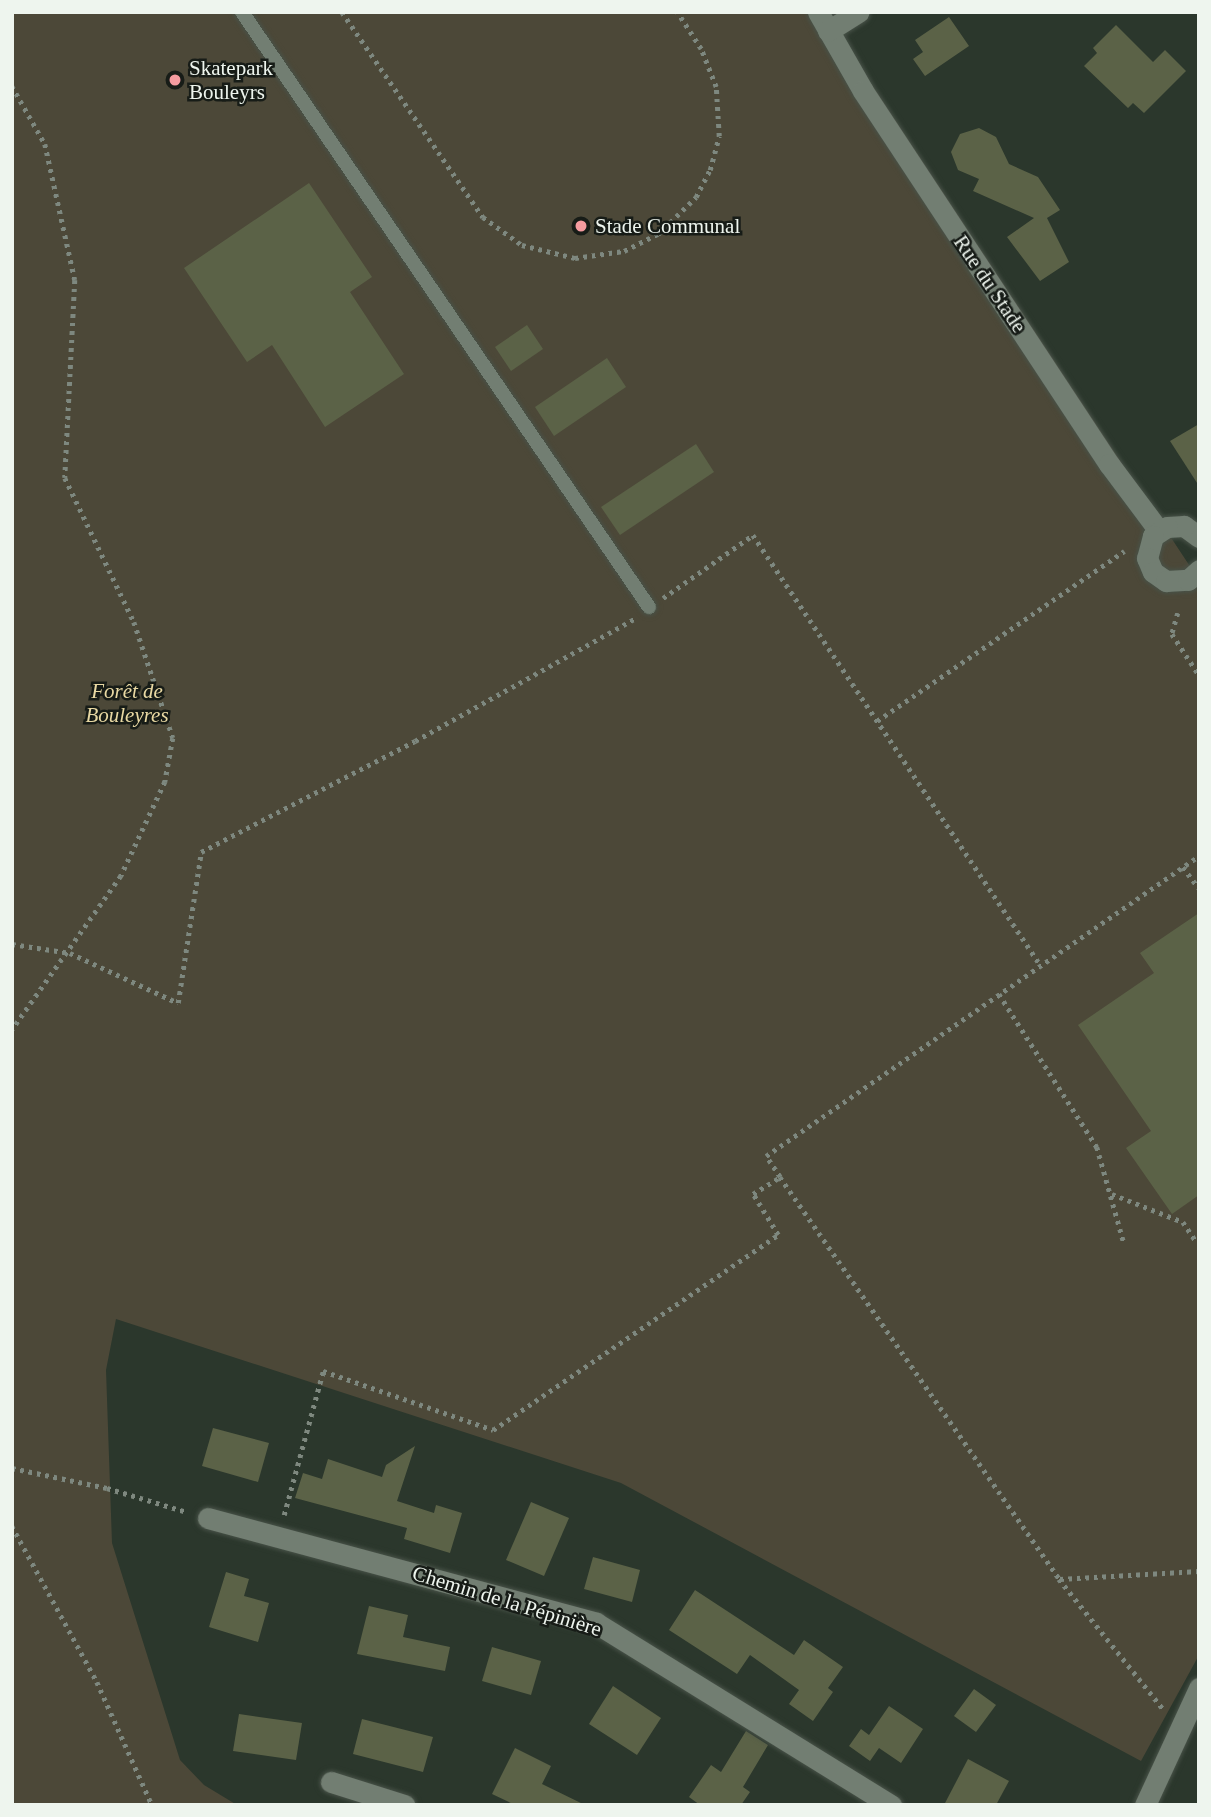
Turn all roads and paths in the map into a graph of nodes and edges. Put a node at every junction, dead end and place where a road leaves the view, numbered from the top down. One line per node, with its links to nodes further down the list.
1 (243, 12): 12 (lane)
2 (342, 12): 3 (path)
3 (677, 12)
4 (818, 12): 6 (street, Rue du Stade)
5 (858, 12): 6 (street)
6 (828, 32): 8 (street, Rue du Stade)
7 (12, 86): 20 (path)
8 (1159, 531): 9 (street); 11 (street)
9 (1199, 537)
10 (1133, 545): 15 (path)
11 (1195, 582)
12 (649, 607): 15 (path); 20 (path)
13 (1178, 613): 14 (path)
14 (1199, 674)
15 (877, 721): 21 (path)
16 (1199, 856): 17 (path)
17 (1183, 867): 18 (path); 21 (path)
18 (1199, 888)
19 (12, 944): 20 (path)
20 (70, 953): 23 (path)
21 (1040, 963): 22 (path)
22 (999, 994): 24 (path); 25 (path)
23 (12, 1030)
24 (780, 1177): 31 (path); 33 (path)
25 (1111, 1194): 26 (path); 27 (path)
26 (1195, 1240)
27 (1124, 1243)
28 (12, 1468): 29 (path)
29 (208, 1518): 31 (street, Chemin de la Pépinière)
30 (12, 1526): 37 (path)
31 (278, 1536): 39 (street, Chemin de la Pépinière)
32 (1199, 1571): 33 (path)
33 (1059, 1579): 35 (path)
34 (1199, 1688): 35 (street)
35 (1183, 1727): 40 (street)
36 (331, 1782): 38 (street)
37 (152, 1805)
38 (404, 1805)
39 (891, 1805)
40 (1145, 1805)

